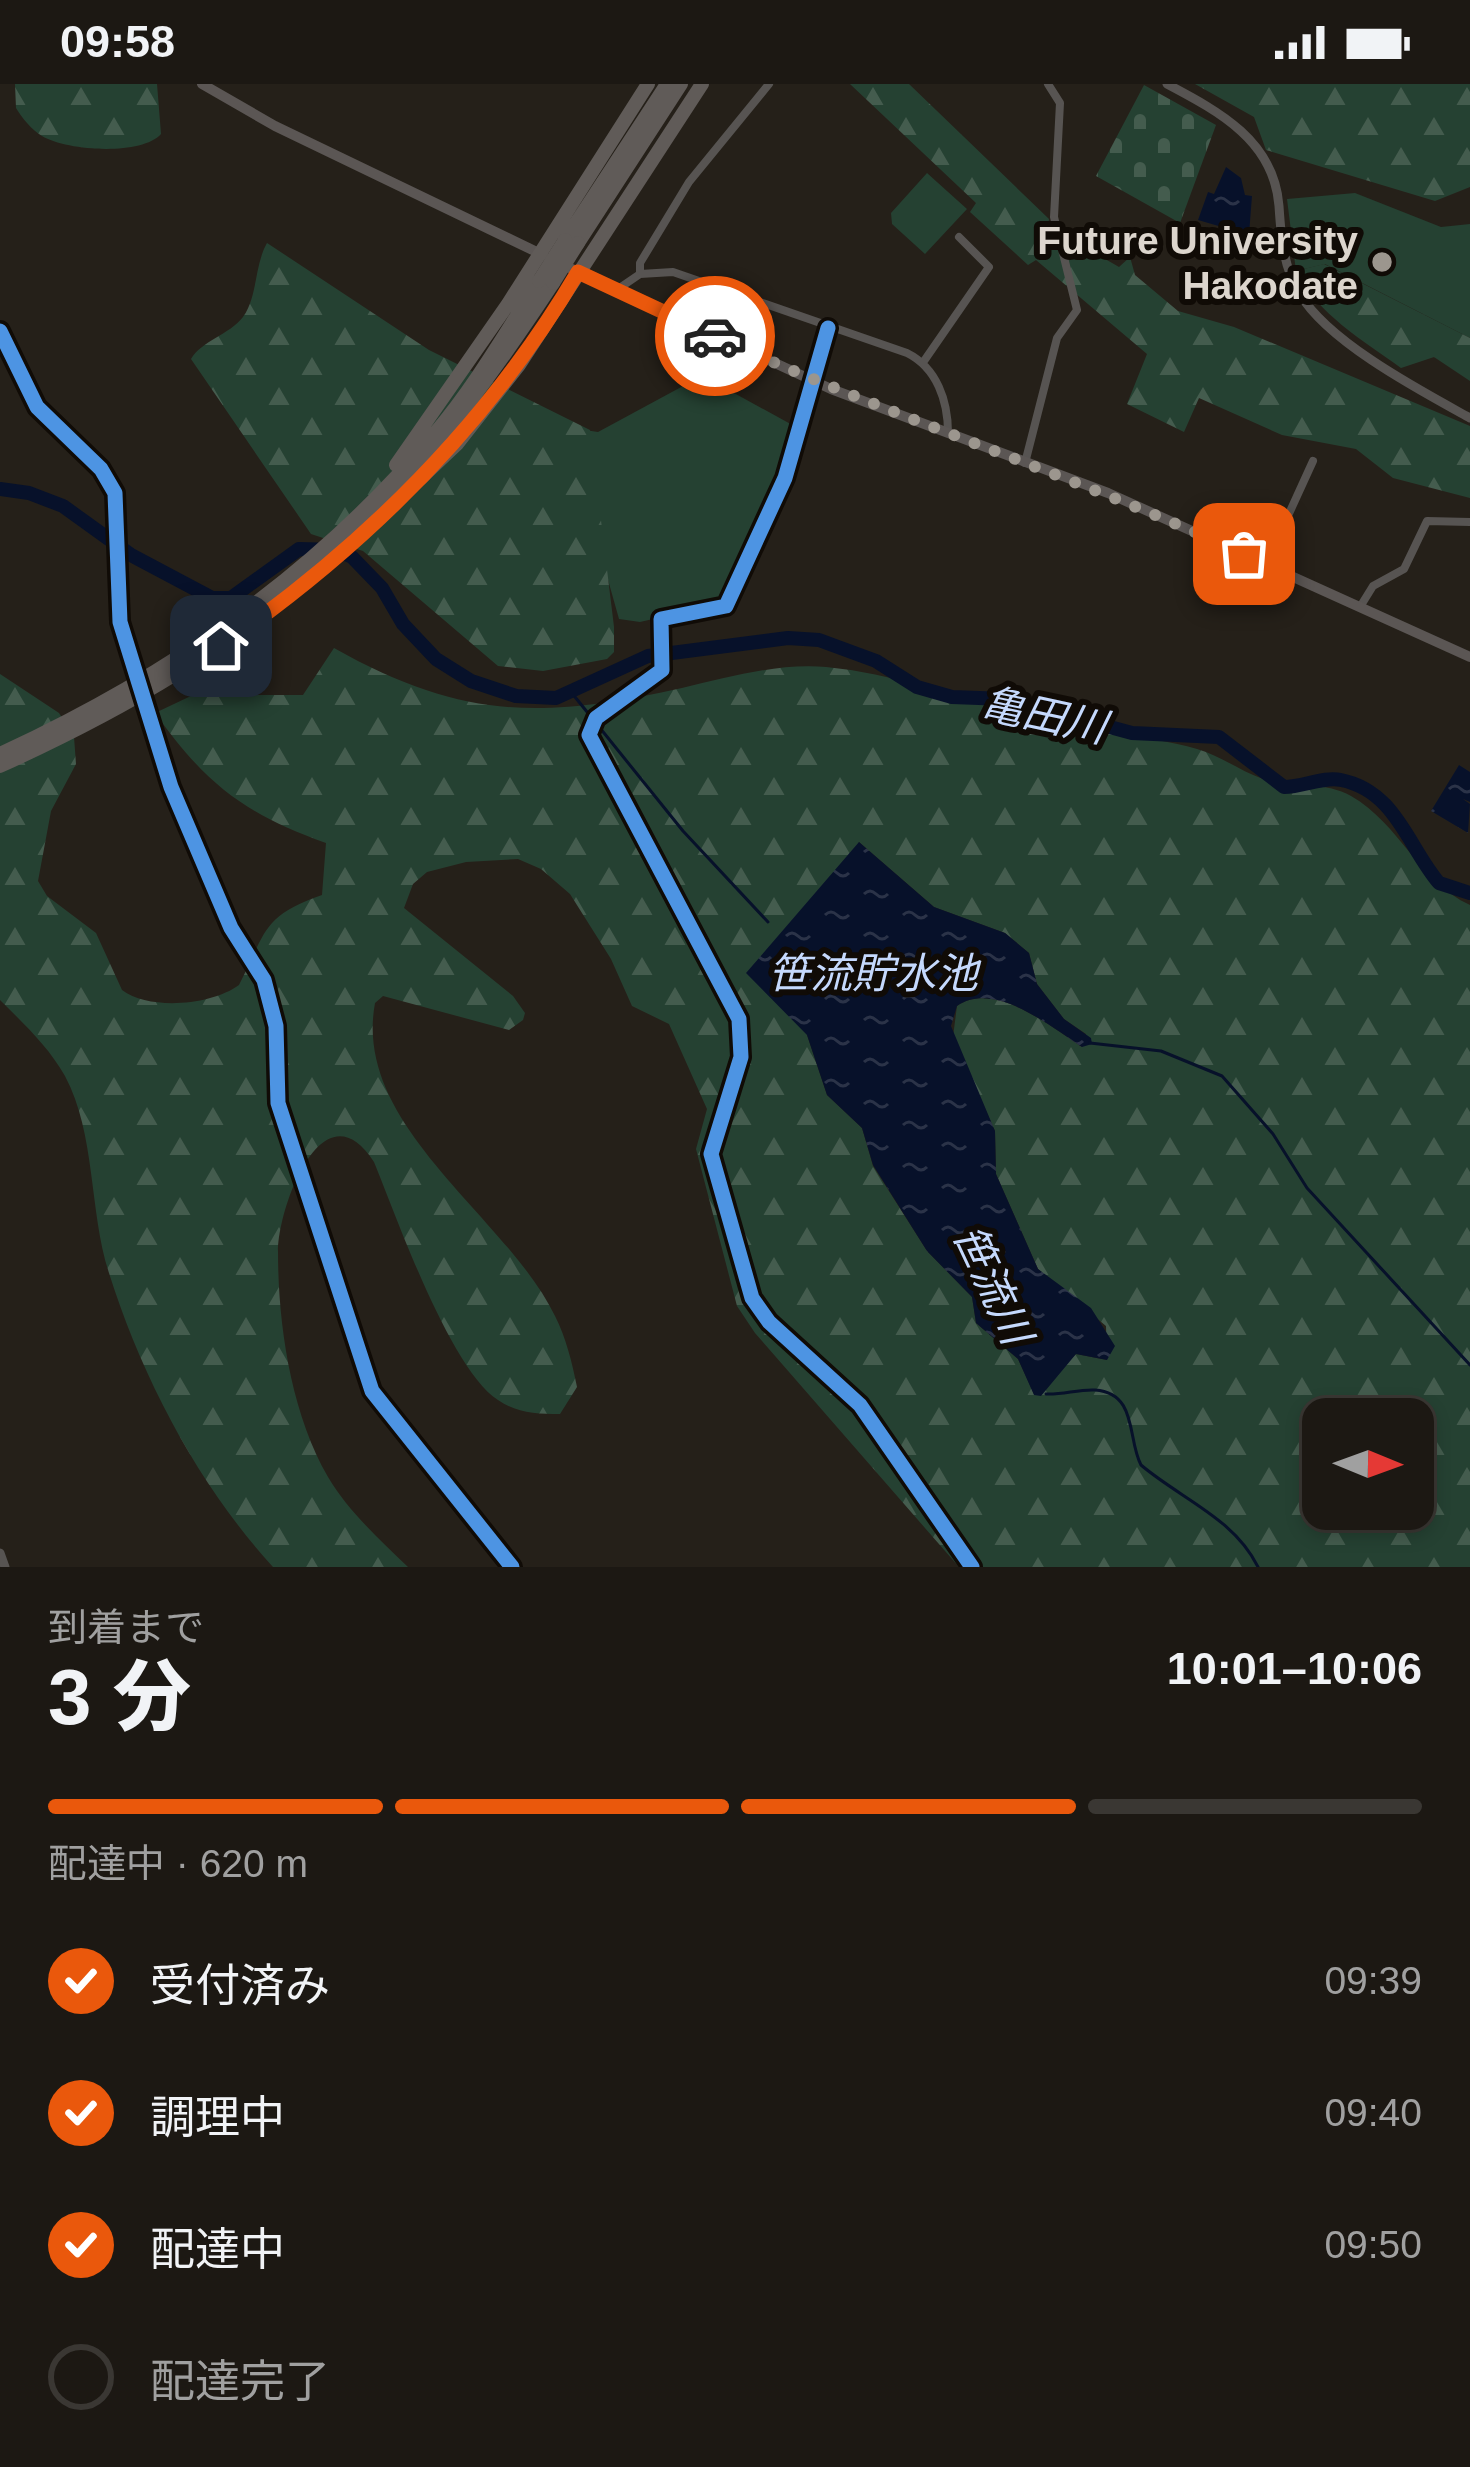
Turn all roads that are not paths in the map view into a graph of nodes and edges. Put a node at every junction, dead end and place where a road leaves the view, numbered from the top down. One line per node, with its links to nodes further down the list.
1 (202, 84): 11 (main road)
2 (649, 84): 11 (highway)
3 (667, 84): 10 (highway)
4 (681, 84): 10 (highway)
5 (702, 84): 12 (highway)
6 (769, 84): 13 (street)
7 (1048, 84): 22 (street)
8 (1167, 84): 19 (street)
9 (959, 237): 17 (street)
10 (572, 241): 23 (highway, bridge)
11 (540, 254): 12 (main road); 23 (highway)
12 (578, 272): 14 (main road); 23 (highway)
13 (640, 274): 14 (street); 15 (street)
14 (616, 292): 18 (main road)
15 (828, 328): 17 (street); 18 (street)
16 (0, 331): 29 (street)
17 (924, 361): 20 (street)
18 (812, 381): 20 (main road); 36 (street)
19 (1470, 418)
20 (948, 435): 22 (main road)
21 (1313, 461): 25 (street)
22 (1025, 463): 25 (main road)
23 (383, 499): 26 (highway)
24 (1470, 523): 27 (street)
25 (1266, 564): 27 (main road)
26 (313, 569): 31 (highway); 32 (highway)
27 (1360, 608): 28 (main road)
28 (1470, 657)
29 (138, 674)
30 (148, 706): 35 (street)
31 (0, 754)
32 (0, 766)
33 (0, 1553): 34 (street)
34 (4, 1567)
35 (512, 1567)
36 (972, 1567)

